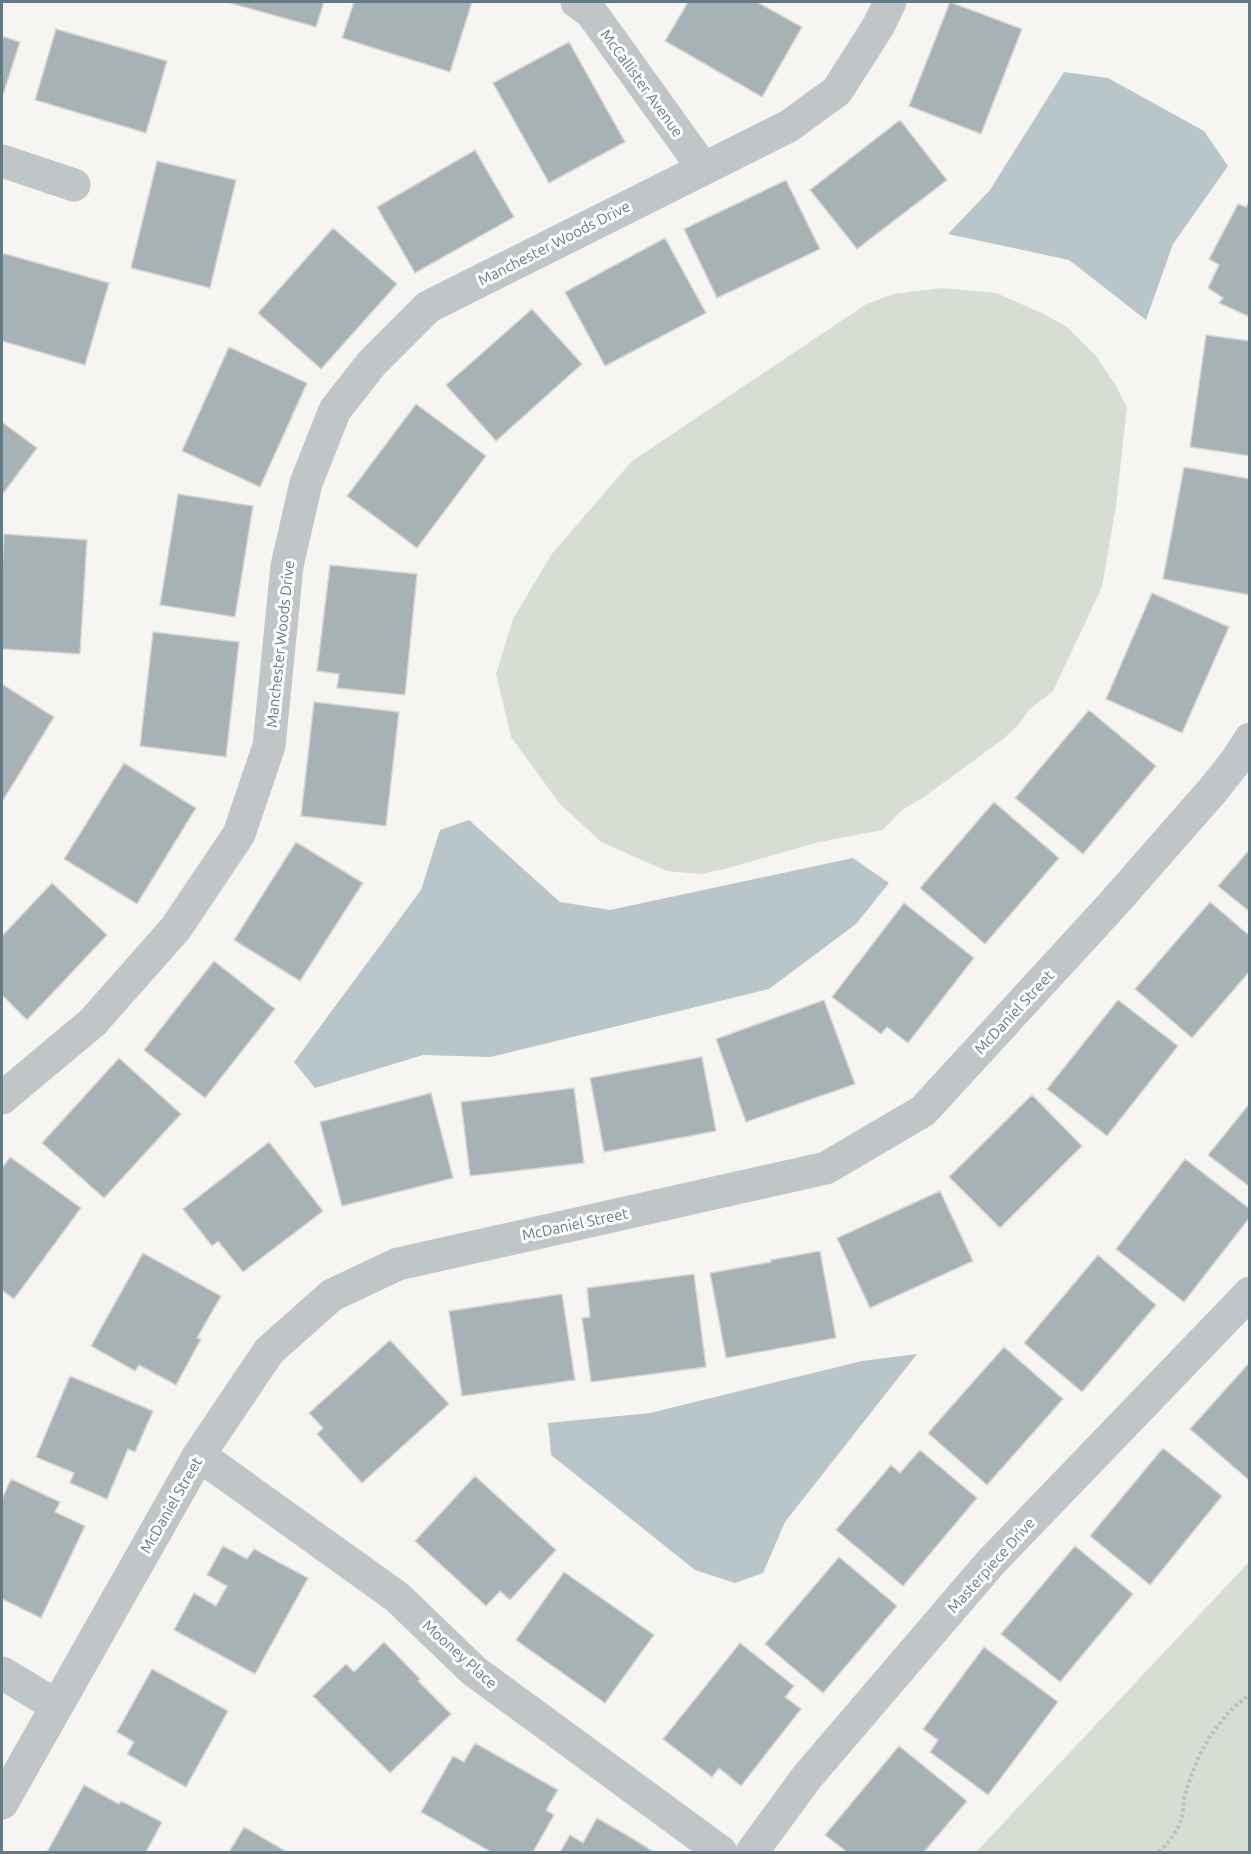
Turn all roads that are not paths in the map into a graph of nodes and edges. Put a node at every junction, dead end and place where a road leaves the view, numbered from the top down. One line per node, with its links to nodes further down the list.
1 (578, 2): 4 (street, McCallister Avenue)
2 (890, 2): 4 (street, Manchester Woods Drive)
3 (2, 161): 5 (street)
4 (703, 168): 7 (street, Manchester Woods Drive)
5 (74, 185)
6 (1250, 739): 9 (street, McDaniel Street)
7 (2, 1098)
8 (1250, 1293): 14 (street, Masterpiece Drive)
9 (200, 1455): 11 (street, McDaniel Street); 13 (street, Mooney Place)
10 (2, 1672): 11 (street)
11 (57, 1706): 12 (street, McDaniel Street)
12 (2, 1803)
13 (722, 1852)
14 (752, 1852)

